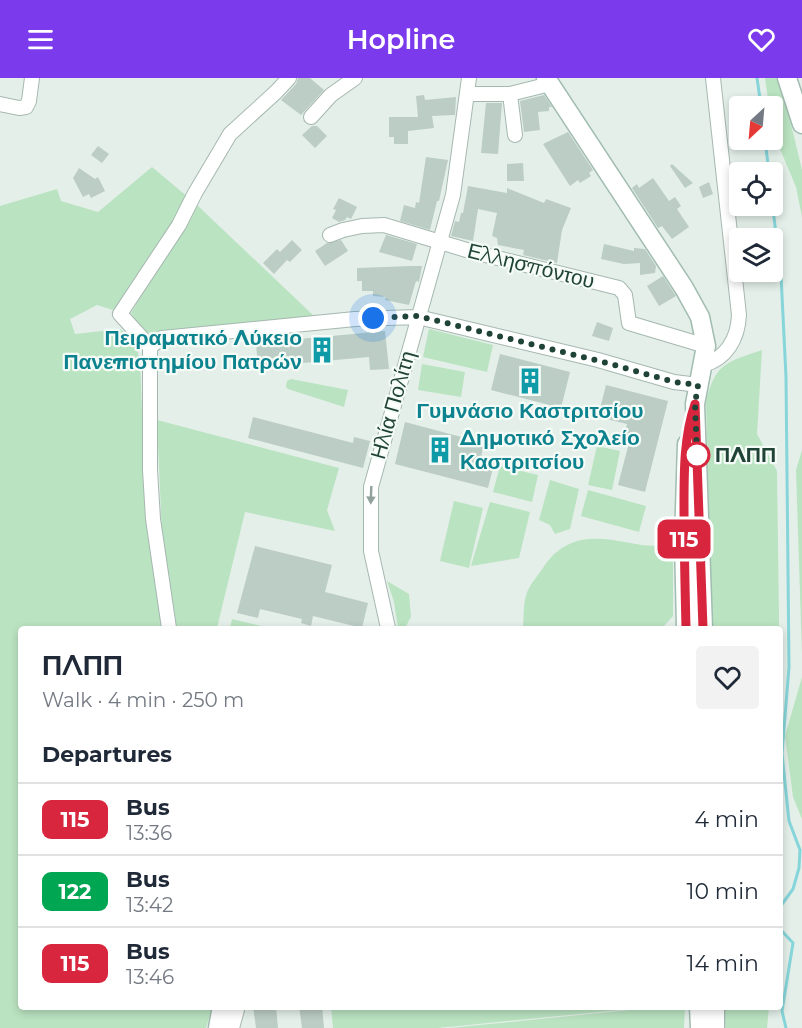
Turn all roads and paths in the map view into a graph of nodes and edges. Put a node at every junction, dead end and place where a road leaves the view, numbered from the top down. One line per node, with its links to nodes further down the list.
1 (32, 78): 10 (street)
2 (289, 78): 18 (street)
3 (355, 78): 11 (street)
4 (469, 78): 8 (street, Ηλία Πολίτη)
5 (713, 78): 19 (street)
6 (787, 78): 12 (main road)
7 (548, 81): 9 (street); 17 (main road)
8 (467, 94): 9 (street); 15 (street, Ηλία Πολίτη)
9 (510, 94): 13 (street)
10 (0, 104)
11 (311, 117)
12 (802, 124)
13 (515, 135)
14 (330, 235): 15 (street, Ελλησπόντου)
15 (439, 243): 16 (street, Ηλία Πολίτη); 17 (street, Ελλησπόντου)
16 (418, 316): 18 (street); 20 (street); 23 (street, Ηλία Πολίτη, one-way to 23)
17 (706, 346): 19 (main road)
18 (150, 347): 22 (street)
19 (703, 365): 20 (main road)
20 (698, 385): 21 (main road)
21 (695, 404): 24 (main road); 25 (main road)
22 (169, 626)
23 (388, 626)
24 (686, 626)
25 (703, 626)
26 (221, 1010): 28 (main road)
27 (237, 1010): 29 (street)
28 (218, 1028)
29 (232, 1028)

